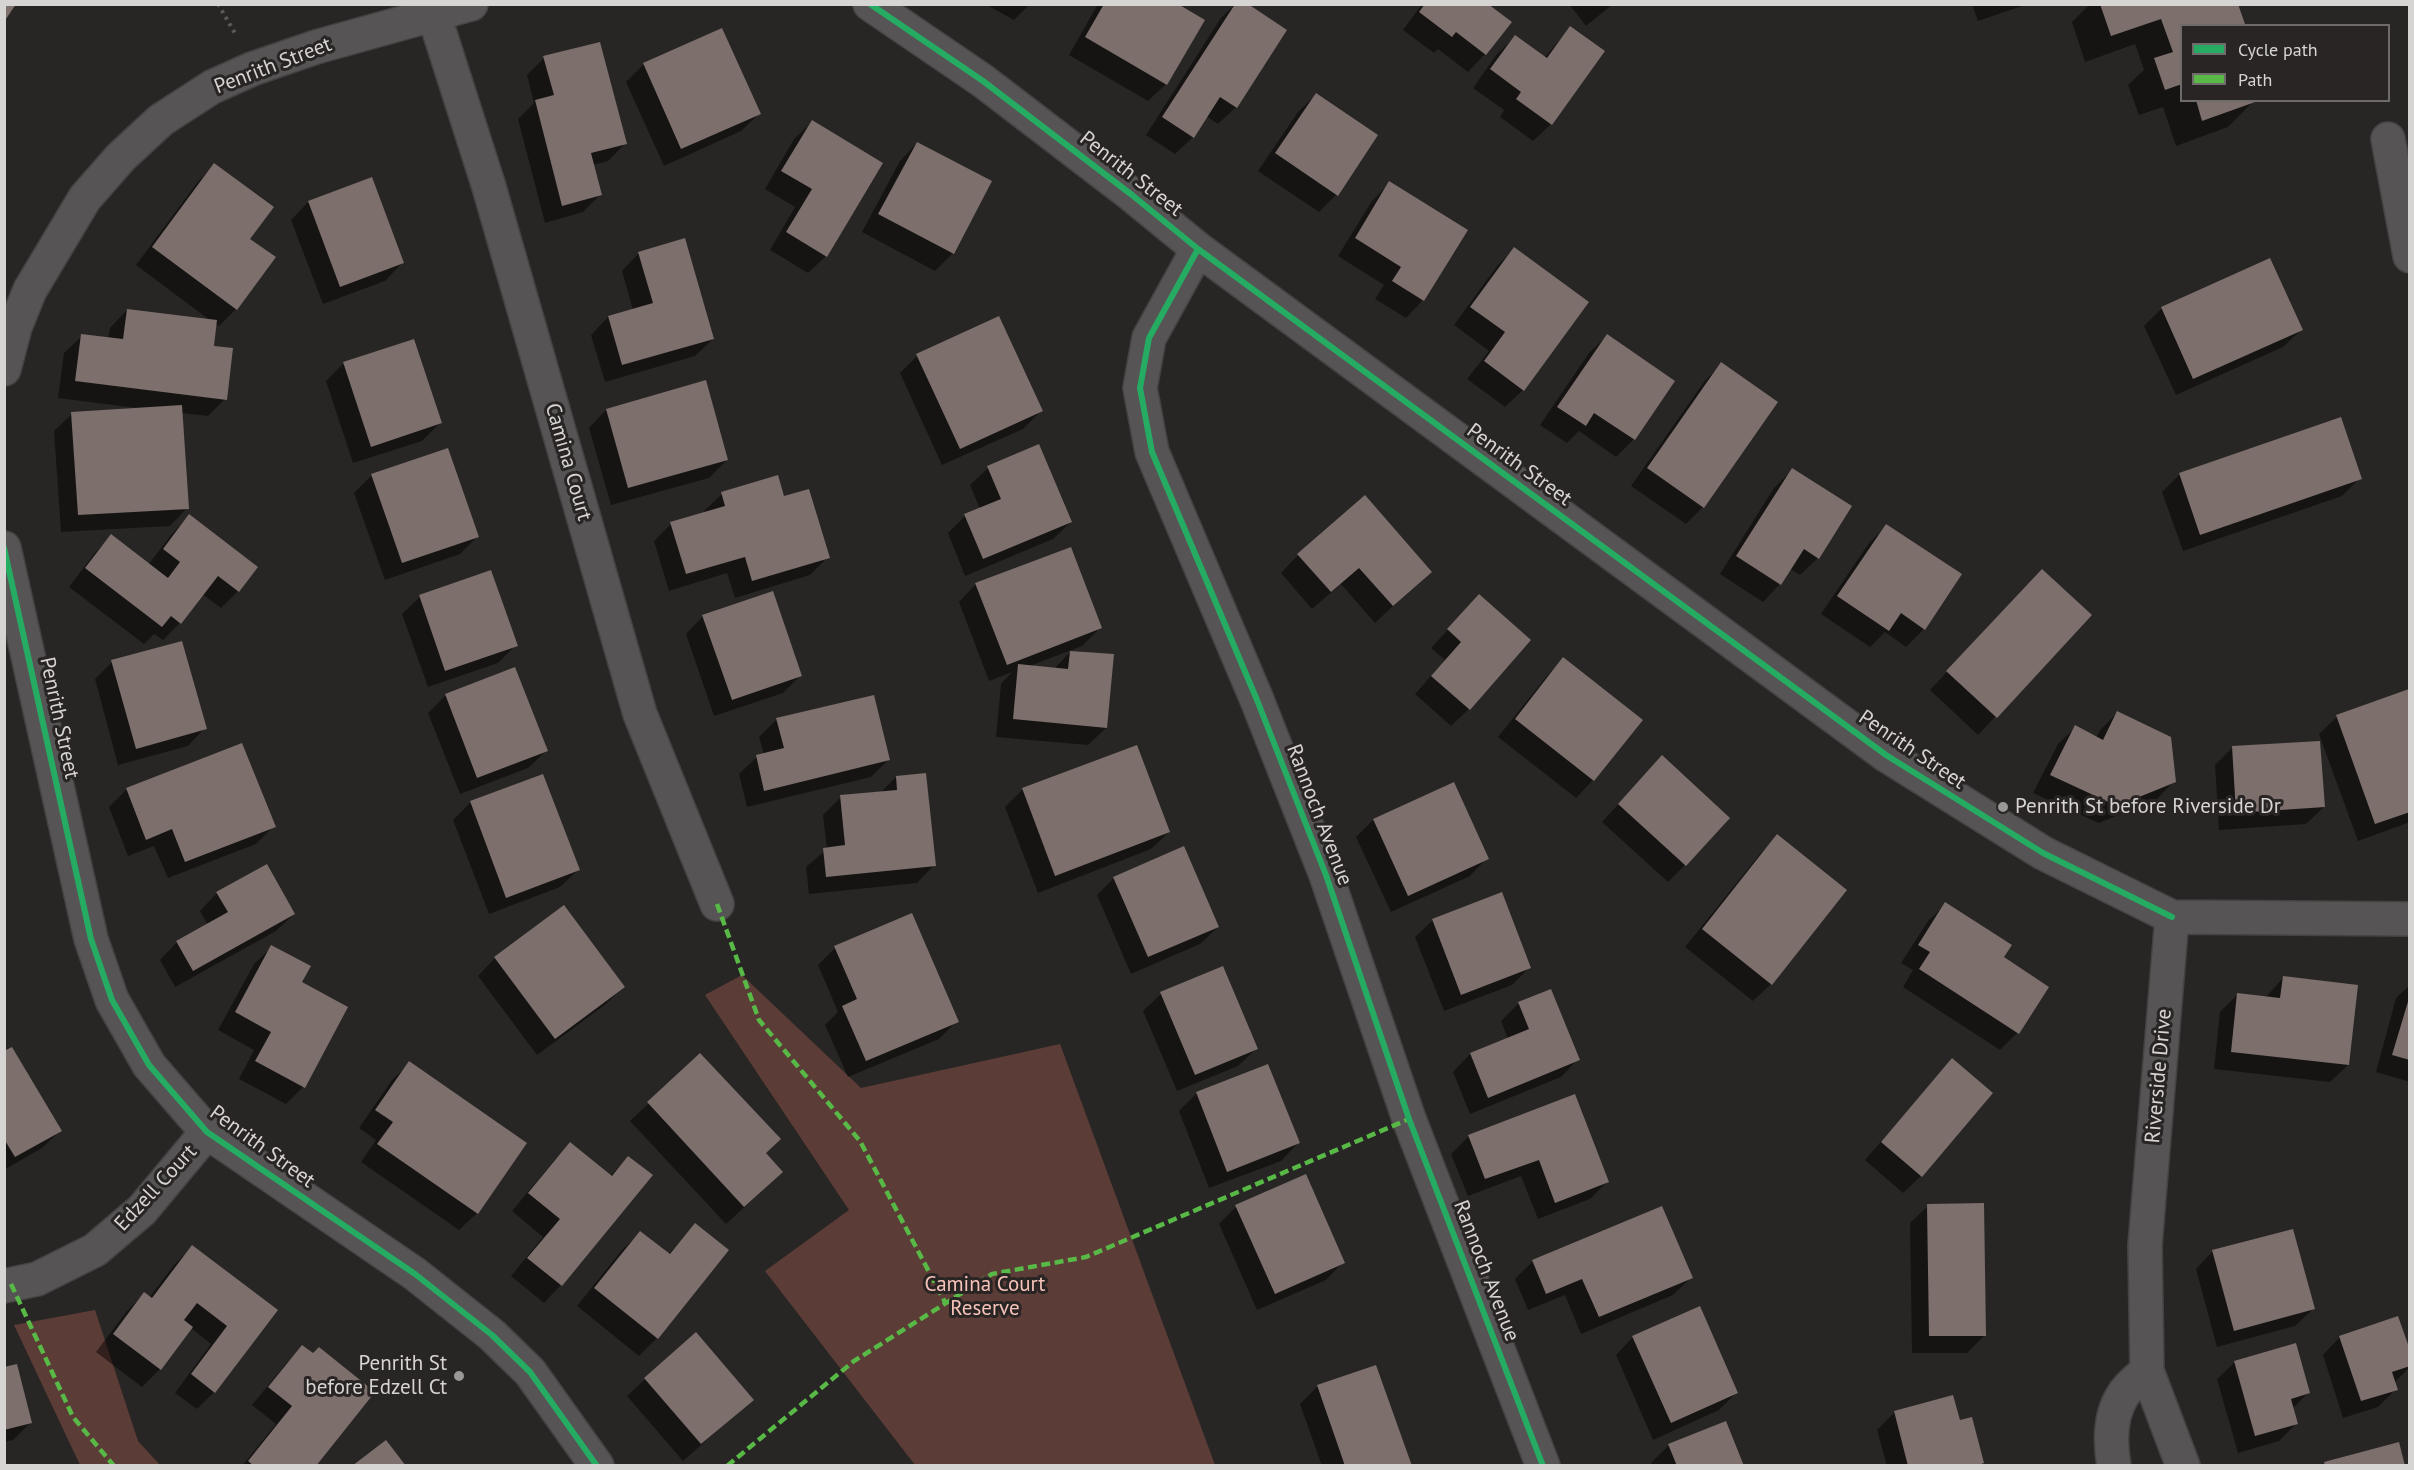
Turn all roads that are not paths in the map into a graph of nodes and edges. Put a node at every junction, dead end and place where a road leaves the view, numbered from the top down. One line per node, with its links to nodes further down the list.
1 (471, 4): 3 (street, Penrith Street)
2 (870, 4): 5 (street, Penrith Street)
3 (434, 15): 7 (street, Penrith Street); 9 (street, Camina Court)
4 (2388, 138): 6 (street)
5 (1198, 249): 10 (street, Penrith Street); 16 (street, Rannoch Avenue)
6 (2409, 256)
7 (4, 369)
8 (4, 548): 12 (street, Penrith Street)
9 (717, 904)
10 (2172, 917): 11 (street); 14 (street, Riverside Drive)
11 (2409, 919)
12 (207, 1132): 13 (street, Edzell Court); 15 (street, Penrith Street)
13 (4, 1286)
14 (2147, 1371): 17 (street); 18 (street, Riverside Drive)
15 (597, 1466)
16 (1543, 1466)
17 (2114, 1466)
18 (2183, 1466)

